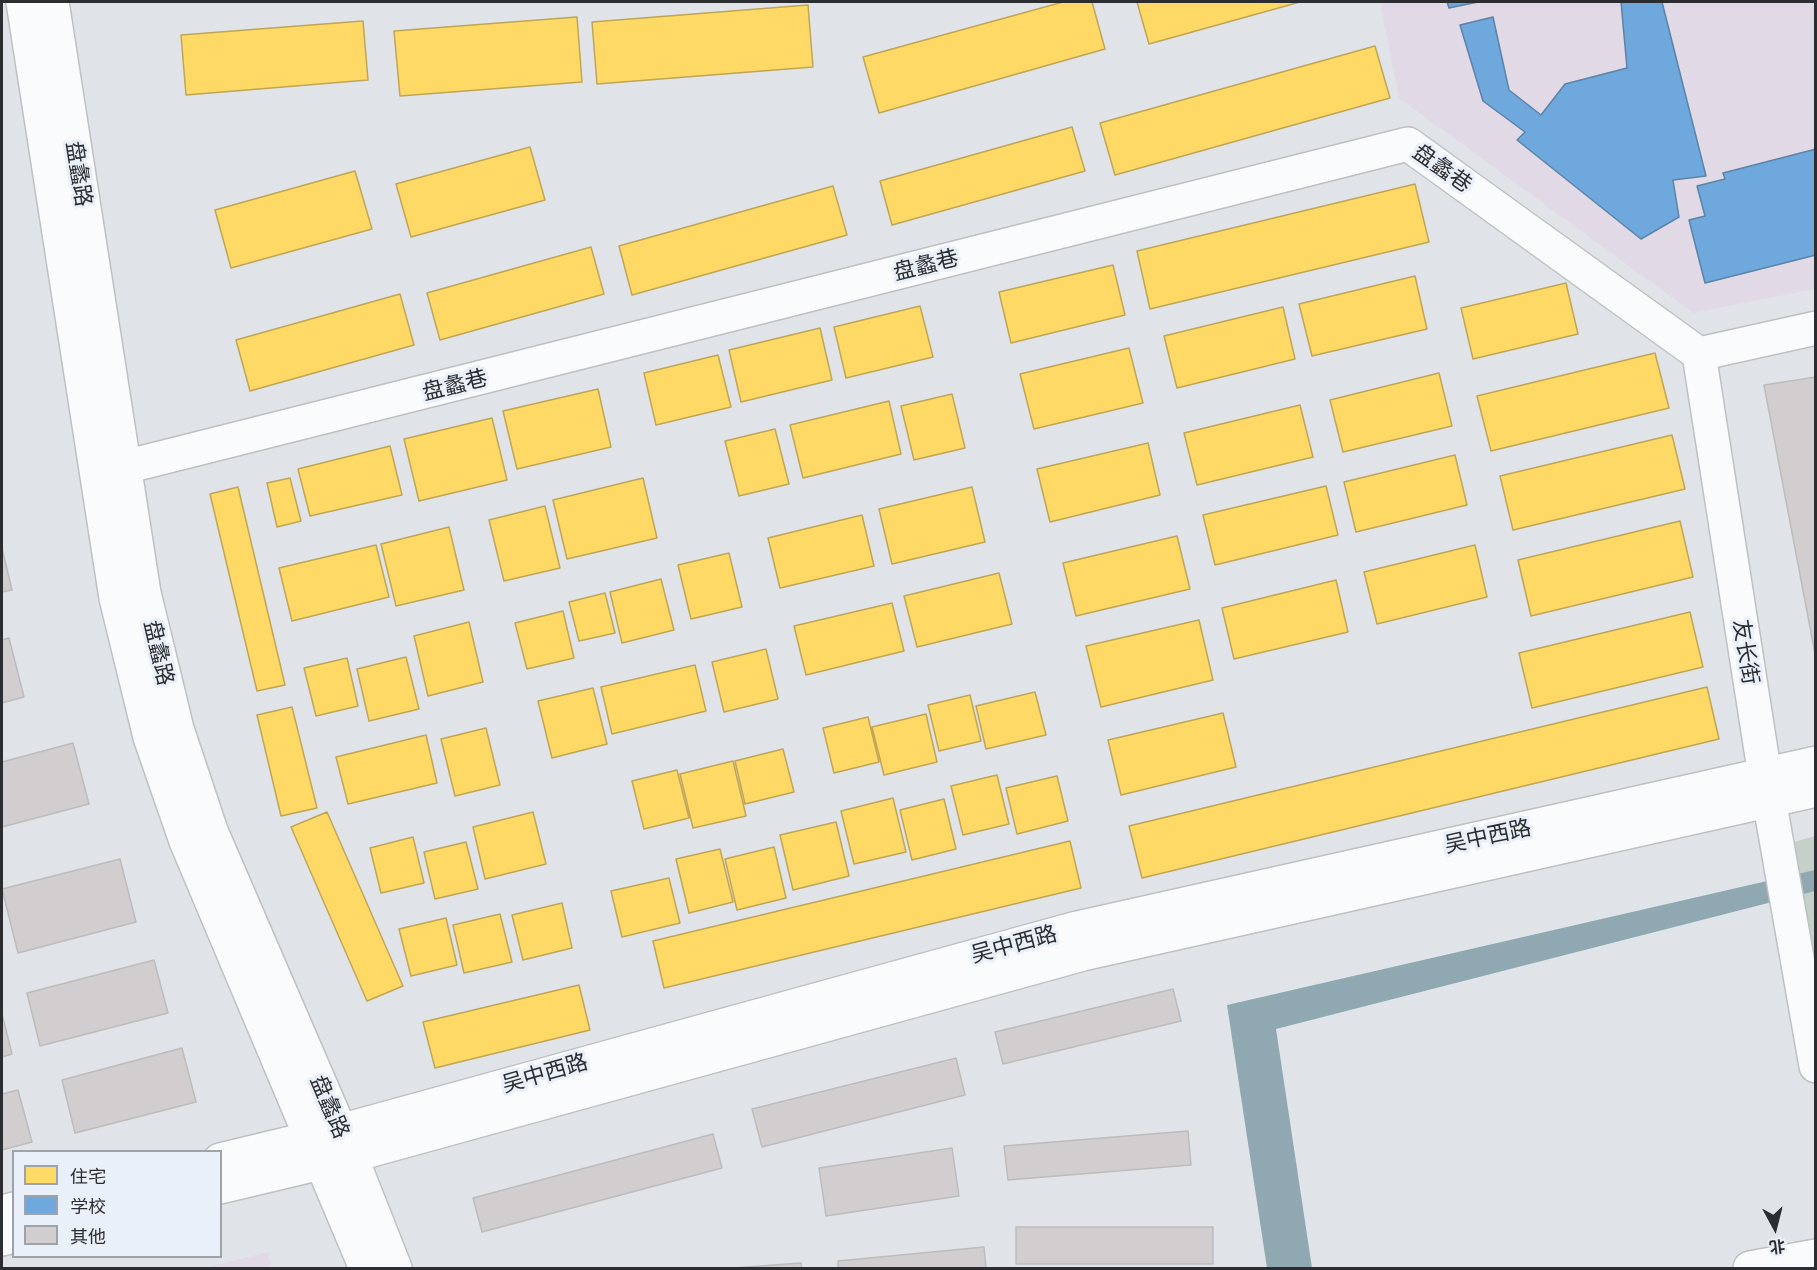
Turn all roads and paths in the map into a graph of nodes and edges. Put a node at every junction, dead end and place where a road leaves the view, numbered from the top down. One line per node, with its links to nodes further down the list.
1 (23, 2): 5 (main road, 盘蠡路)
2 (52, 2): 5 (main road, 盘蠡路)
3 (1815, 328): 4 (main road)
4 (1699, 354): 5 (main road, 盘蠡巷); 7 (main road, 友长街)
5 (109, 472): 10 (main road, 盘蠡路)
6 (1815, 763): 7 (main road, 吴中西路)
7 (1768, 789): 8 (main road, 吴中西路); 9 (main road, 友长街); 10 (main road, 吴中西路)
8 (1815, 790)
9 (1815, 1066)
10 (331, 1147): 11 (main road, 吴中西路); 12 (main road, 吴中西路); 14 (main road, 盘蠡路); 15 (main road, 盘蠡路)
11 (222, 1160)
12 (222, 1186)
13 (1815, 1256): 16 (main road)
14 (366, 1269)
15 (395, 1269)
16 (1750, 1269)

